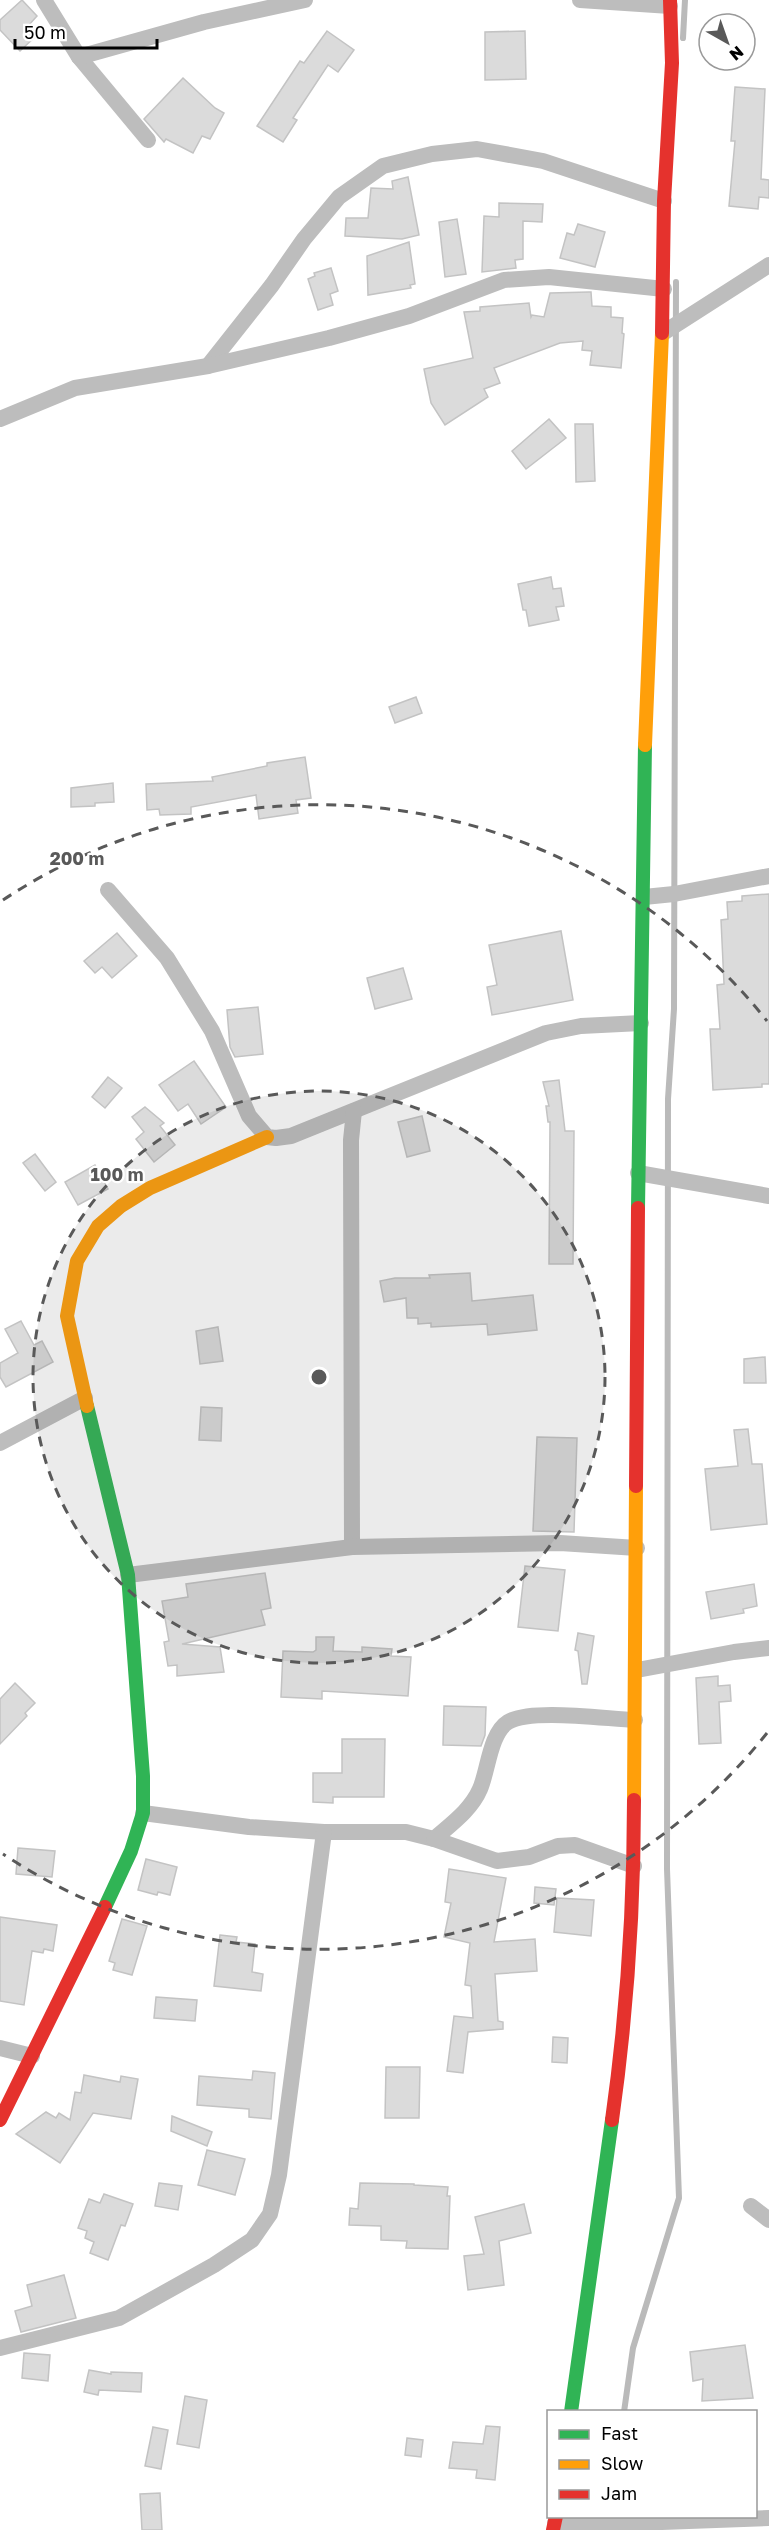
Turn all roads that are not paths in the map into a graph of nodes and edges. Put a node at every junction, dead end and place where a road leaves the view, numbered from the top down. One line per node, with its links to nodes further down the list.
1 (44, 0): 5 (street)
2 (305, 0): 5 (street)
3 (580, 0): 4 (street)
4 (670, 3): 7 (main road)
5 (79, 57): 6 (street)
6 (148, 140)
7 (664, 201): 9 (main road); 11 (street)
8 (769, 265): 10 (street)
9 (664, 289): 10 (main road); 11 (street)
10 (663, 333): 15 (main road)
11 (208, 366): 12 (street)
12 (0, 418)
13 (769, 876): 15 (street)
14 (108, 890): 19 (street)
15 (644, 897): 16 (main road)
16 (641, 1023): 17 (street); 21 (main road)
17 (354, 1111): 18 (street); 20 (street)
18 (328, 1121): 19 (street); 20 (street)
19 (267, 1137): 23 (main road)
20 (351, 1140): 25 (street)
21 (638, 1173): 22 (street); 26 (main road)
22 (769, 1196)
23 (85, 1398): 24 (street); 27 (main road)
24 (0, 1443)
25 (352, 1547): 26 (street); 27 (street)
26 (637, 1548): 29 (main road)
27 (128, 1575): 31 (main road)
28 (769, 1648): 29 (street)
29 (637, 1670): 30 (main road)
30 (635, 1720): 33 (street); 34 (main road)
31 (143, 1813): 32 (street); 36 (main road)
32 (324, 1832): 33 (street); 40 (street)
33 (434, 1839): 34 (street)
34 (634, 1866): 41 (main road)
35 (0, 2048): 36 (street)
36 (32, 2056): 37 (main road)
37 (0, 2120)
38 (751, 2206): 39 (street)
39 (769, 2220)
40 (0, 2348)
41 (571, 2410)
42 (769, 2518): 43 (street)
43 (555, 2523)

